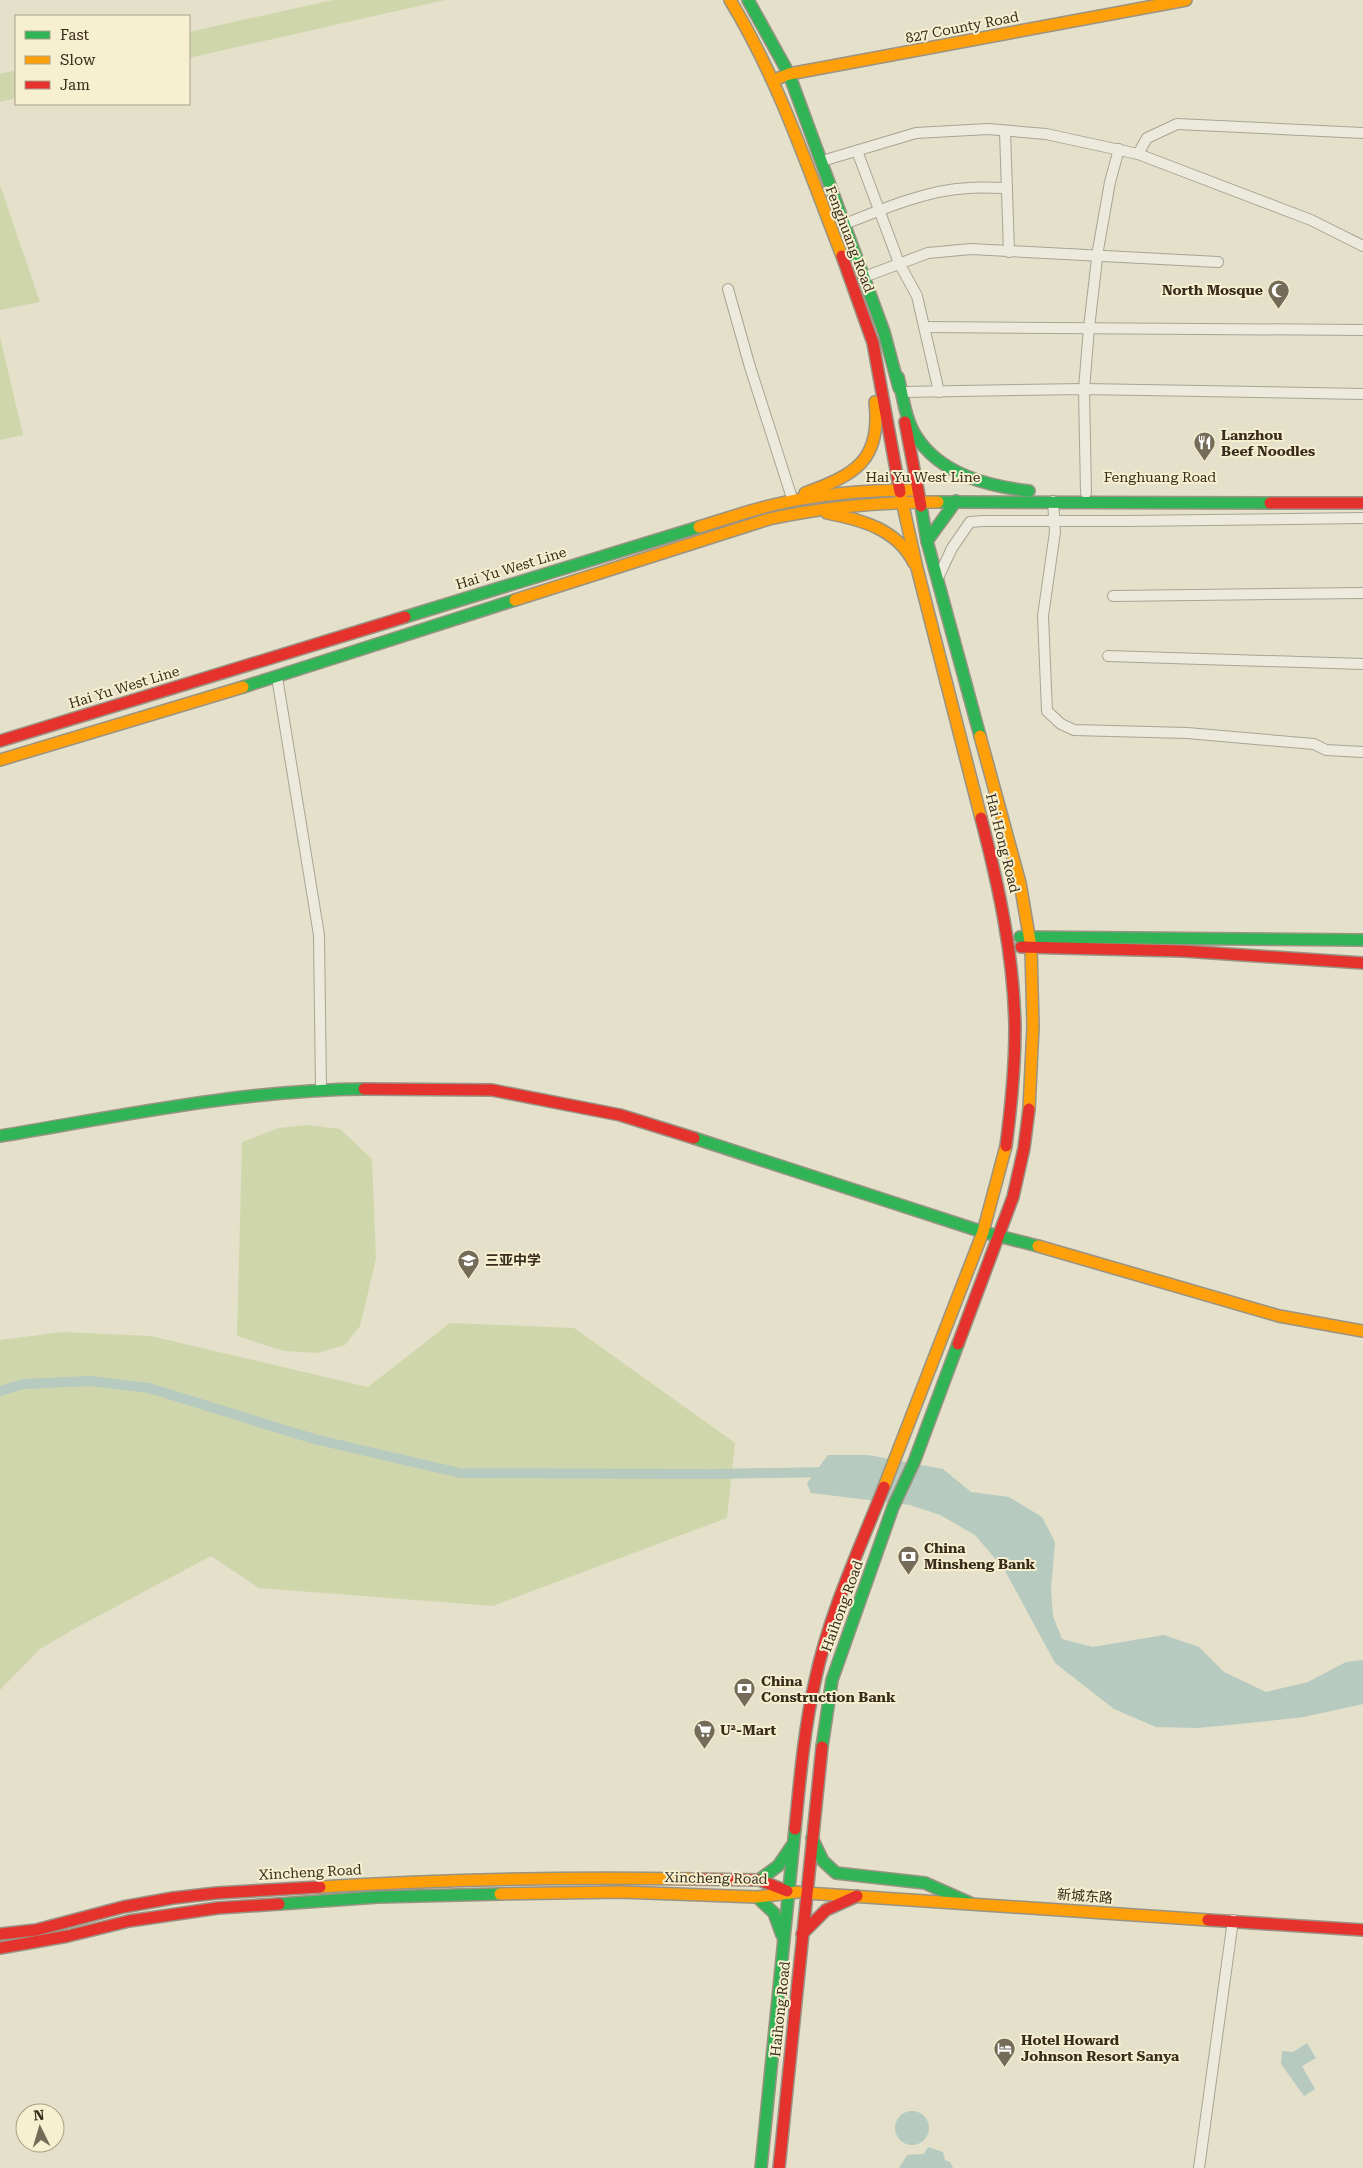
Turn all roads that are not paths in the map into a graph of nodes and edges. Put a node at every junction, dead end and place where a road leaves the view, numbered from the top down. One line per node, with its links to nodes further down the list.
1 (730, 0): 5 (main road, Fenghuang Road)
2 (748, 0): 4 (main road, Fenghuang Road)
3 (1186, 0): 4 (main road, 827 County Road)
4 (789, 74): 5 (main road, 827 County Road); 11 (main road, Fenghuang Road)
5 (773, 80): 20 (main road, Fenghuang Road)
6 (1005, 131): 8 (street); 9 (street); 12 (street)
7 (1363, 133): 10 (street)
8 (1119, 150): 10 (street); 17 (street)
9 (857, 151): 11 (street); 13 (street)
10 (1138, 154): 15 (street)
11 (822, 161): 14 (main road, Fenghuang Road)
12 (1007, 188): 13 (street); 16 (street)
13 (878, 211): 14 (street); 19 (street)
14 (845, 224): 21 (main road, Fenghuang Road)
15 (1363, 246)
16 (1009, 252): 17 (street); 19 (street)
17 (1097, 257): 18 (street); 24 (street)
18 (1218, 262)
19 (898, 263): 21 (street); 23 (street)
20 (847, 270): 34 (main road, Fenghuang Road); 36 (main road)
21 (864, 277): 26 (main road, Fenghuang Road)
22 (728, 289): 36 (street)
23 (924, 327): 24 (street); 29 (street)
24 (1089, 328): 25 (street); 27 (street)
25 (1363, 330)
26 (898, 377): 28 (main road, Fenghuang Road); 35 (main road, Fenghuang Road)
27 (1084, 389): 29 (street); 30 (street); 33 (street)
28 (902, 392): 29 (street); 32 (main road, Fenghuang Road)
29 (939, 392)
30 (1363, 394)
31 (1363, 492): 33 (main road, Fenghuang Road)
32 (1042, 493): 33 (main road, Fenghuang Road); 35 (main road, Hai Yu West Line)
33 (1086, 493)
34 (901, 496): 35 (main road, Hai Yu West Line); 41 (main road, Hai Yu West Line); 42 (main road, Hai Yu West Line); 46 (main road, Hai Hong Road)
35 (918, 496): 37 (main road, Hai Yu West Line); 45 (main road, Hai Hong Road)
36 (792, 498): 41 (main road)
37 (934, 500): 38 (main road, Fenghuang Road)
38 (956, 501): 39 (main road, Fenghuang Road); 45 (main road)
39 (1052, 501): 40 (main road, Fenghuang Road); 44 (street)
40 (1363, 503)
41 (768, 506): 53 (main road, Hai Yu West Line)
42 (811, 510): 46 (main road); 52 (main road, Hai Yu West Line)
43 (1363, 518): 44 (street)
44 (1054, 520): 47 (street); 54 (street)
45 (927, 541): 47 (main road, Hai Hong Road)
46 (917, 568): 58 (main road, Hai Hong Road)
47 (938, 578): 57 (main road, Hai Hong Road)
48 (1363, 593): 49 (street)
49 (1113, 596)
50 (1108, 656): 51 (street)
51 (1363, 664)
52 (277, 677): 55 (main road, Hai Yu West Line); 60 (street)
53 (0, 741)
54 (1363, 752)
55 (0, 760)
56 (1363, 940): 57 (main road)
57 (1030, 941): 58 (main road); 59 (main road); 63 (main road, Hai Hong Road)
58 (1008, 944): 62 (main road, Hai Hong Road)
59 (1363, 963)
60 (321, 1089): 61 (main road); 62 (main road)
61 (0, 1136)
62 (983, 1232): 63 (main road); 66 (main road, Haihong Road)
63 (999, 1235): 64 (main road); 65 (main road, Haihong Road)
64 (1363, 1331)
65 (812, 1837): 69 (main road, Haihong Road); 72 (main road)
66 (794, 1840): 67 (main road); 68 (main road, Haihong Road)
67 (759, 1880): 68 (main road, Xincheng Road); 75 (main road, Xincheng Road)
68 (789, 1892): 69 (main road, 新城东路); 71 (main road, Xincheng Road); 77 (main road, Haihong Road)
69 (806, 1893): 70 (main road, 新城东路); 76 (main road, Haihong Road)
70 (858, 1896): 72 (main road, 新城东路); 76 (main road)
71 (757, 1897): 77 (main road); 78 (main road, Xincheng Road)
72 (970, 1903): 73 (main road, 新城东路)
73 (1233, 1920): 74 (main road, 新城东路); 81 (street)
74 (1363, 1930)
75 (0, 1934)
76 (802, 1934): 80 (main road, Haihong Road)
77 (784, 1943): 79 (main road, Haihong Road)
78 (0, 1948)
79 (761, 2168)
80 (779, 2168)
81 (1199, 2168)

